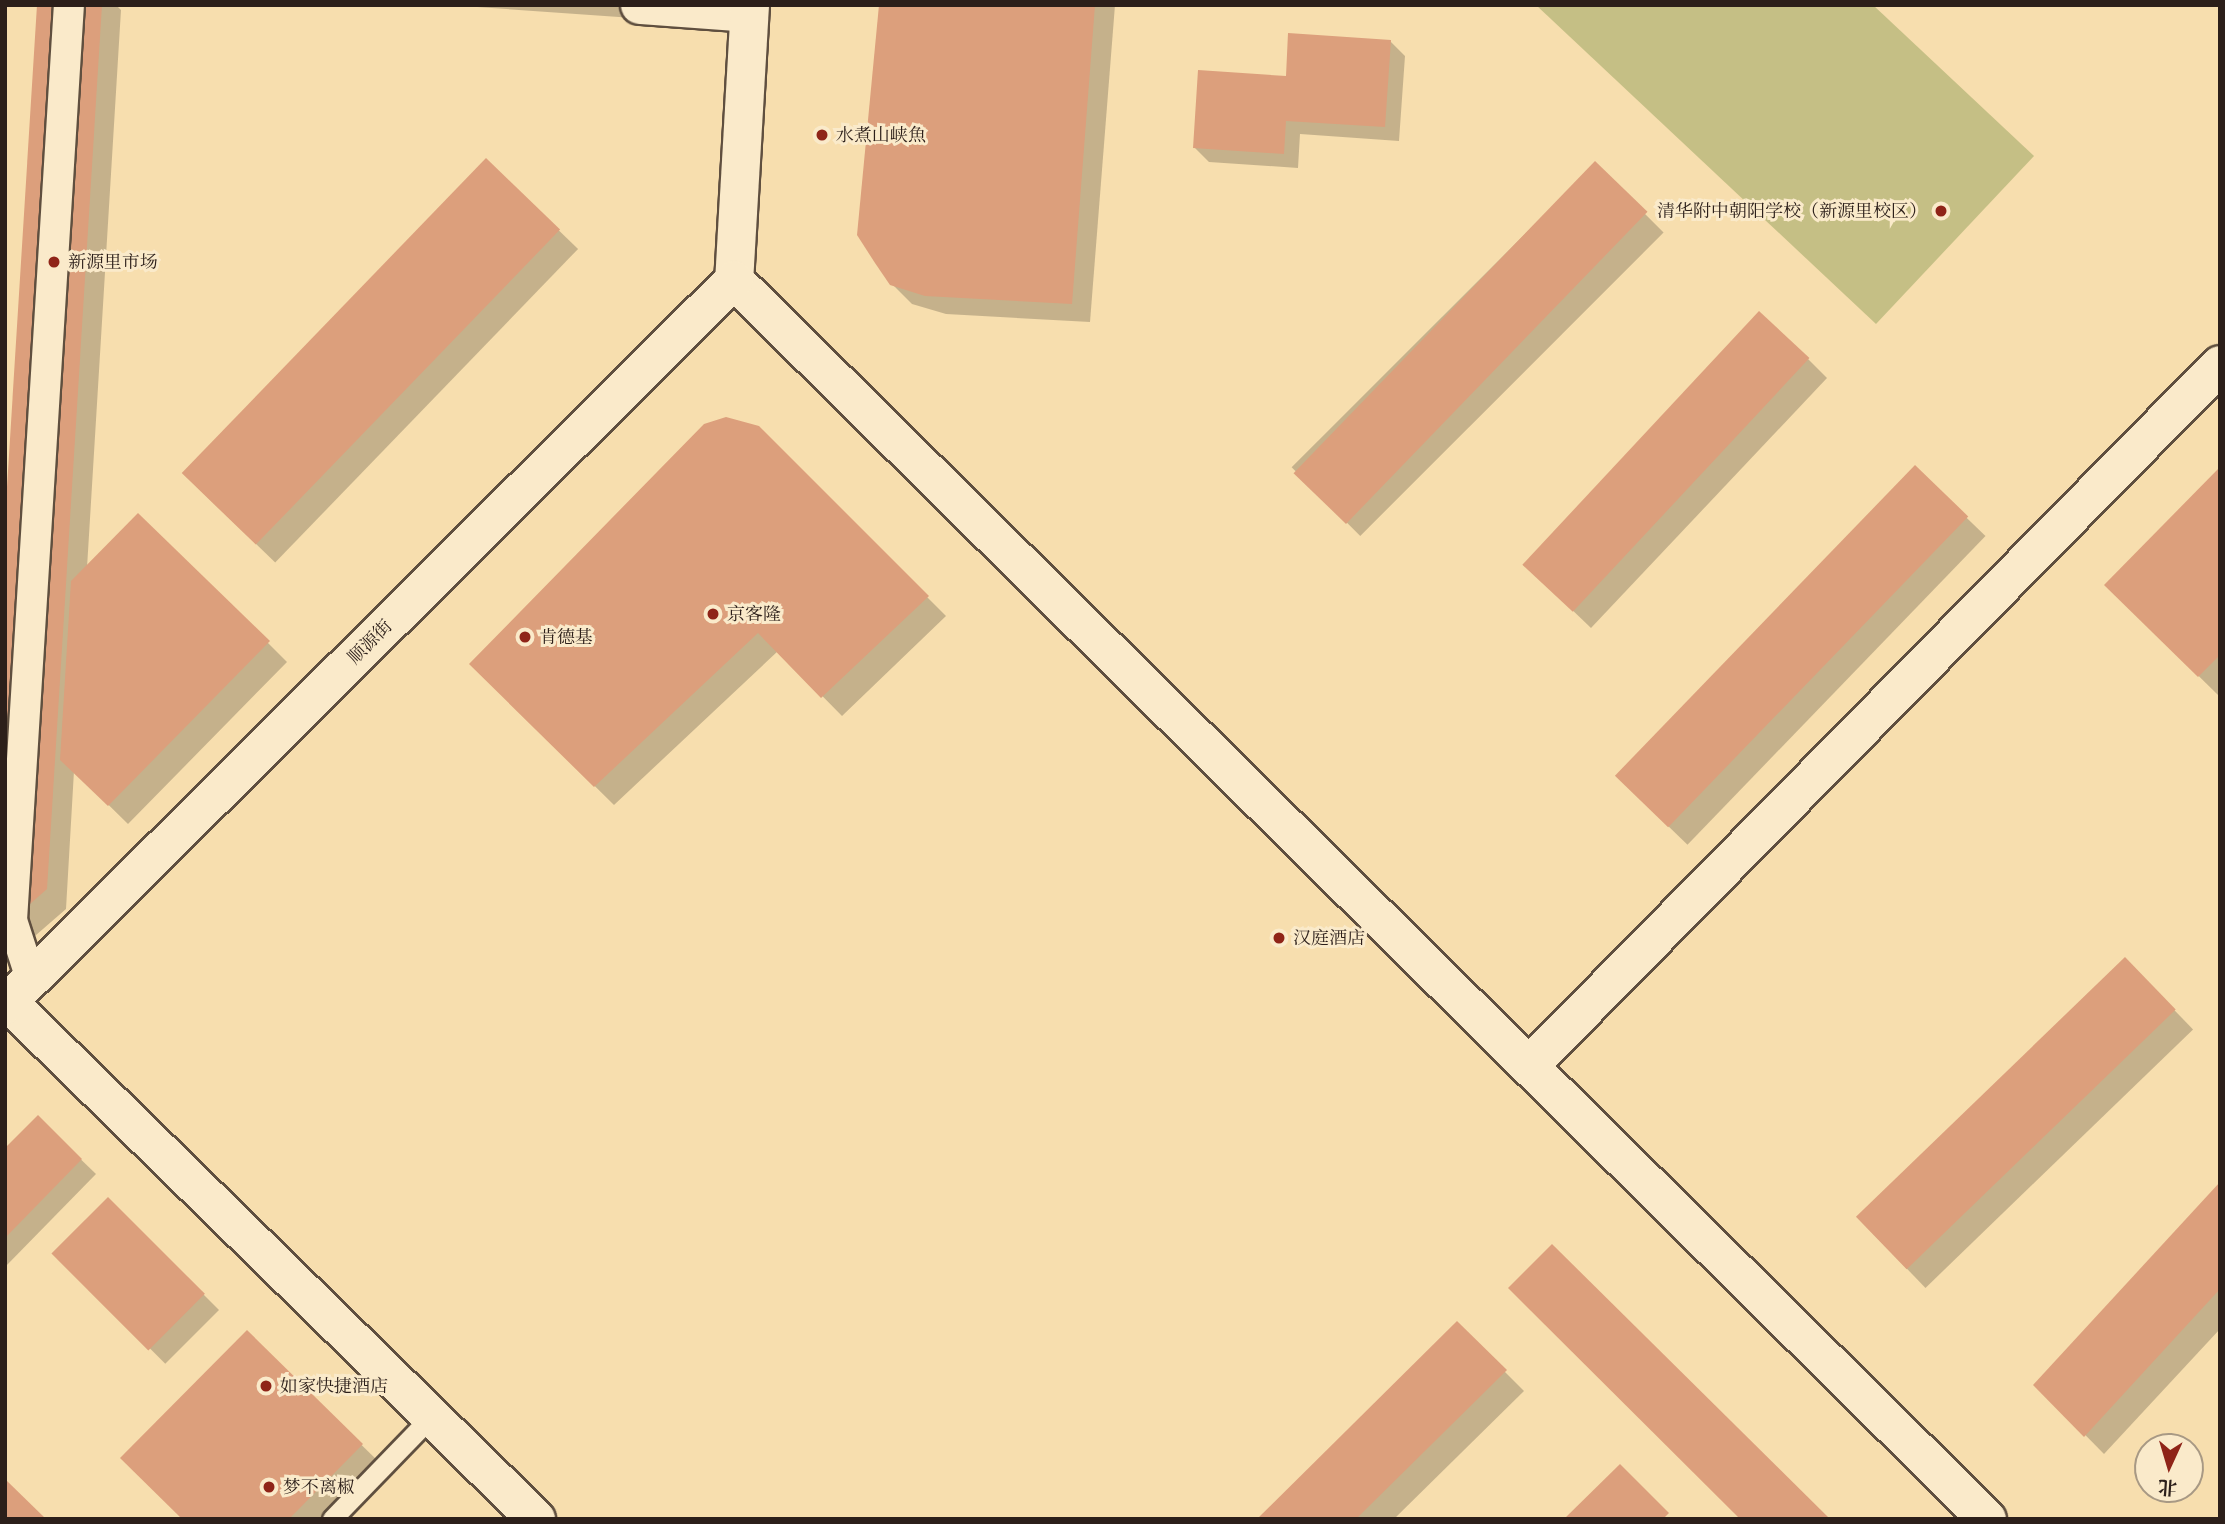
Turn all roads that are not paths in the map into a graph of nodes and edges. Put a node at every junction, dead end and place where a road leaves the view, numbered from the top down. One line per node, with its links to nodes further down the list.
1 (69, 5): 6 (street)
2 (640, 5): 3 (street)
3 (749, 9): 4 (street)
4 (734, 280): 6 (street, 顺源街); 7 (street)
5 (2220, 365): 7 (street)
6 (15, 995): 8 (street)
7 (1529, 1066): 11 (street)
8 (431, 1417): 9 (lane); 10 (street)
9 (332, 1519)
10 (536, 1519)
11 (1987, 1519)

